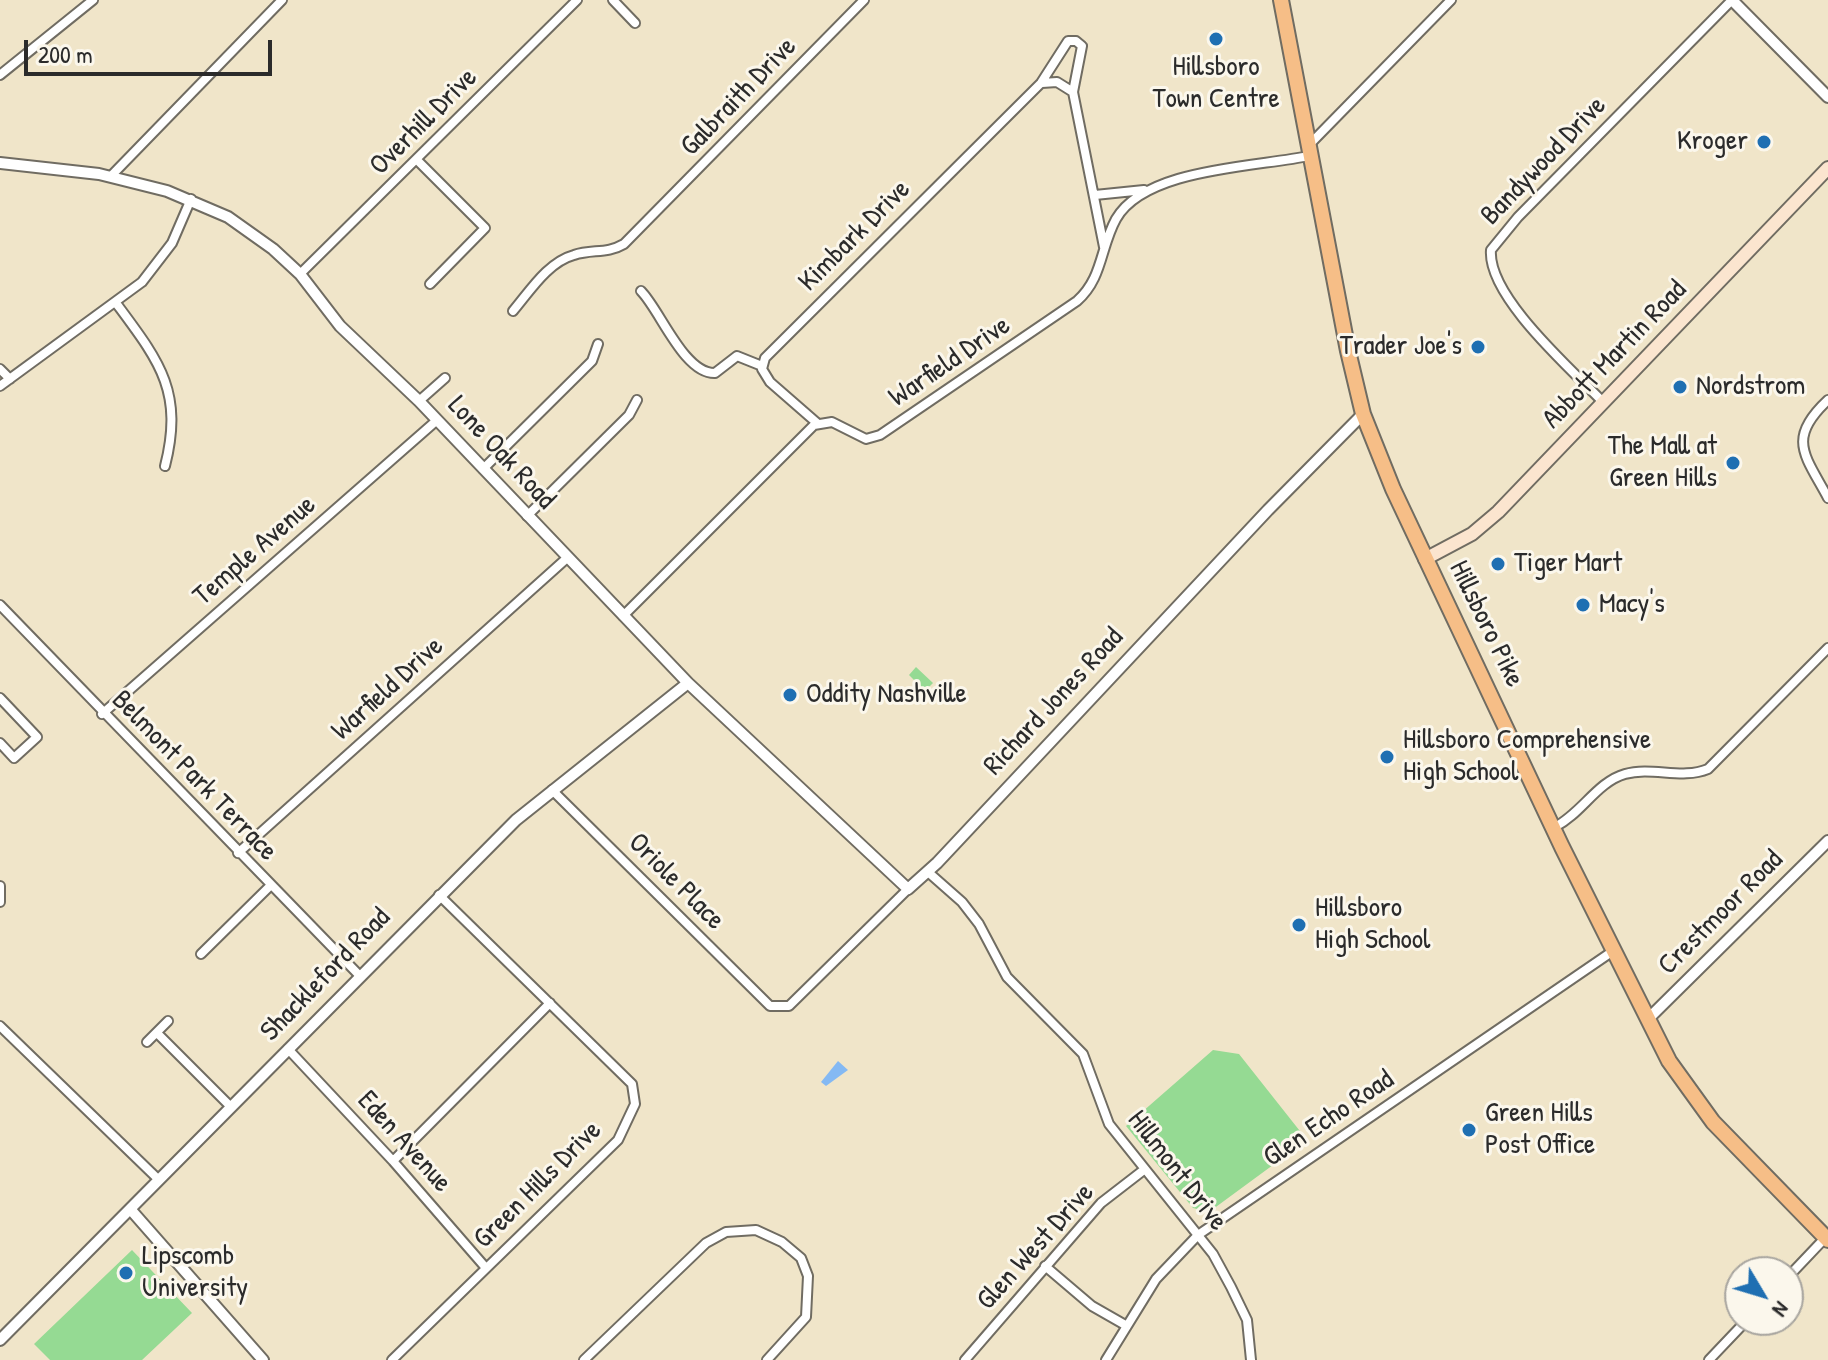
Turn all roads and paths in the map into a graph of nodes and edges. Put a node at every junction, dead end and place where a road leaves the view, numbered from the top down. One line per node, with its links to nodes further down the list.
1 (93, 0): 10 (street)
2 (282, 0): 18 (street)
3 (577, 0): 15 (street, Overhill Drive)
4 (613, 0): 9 (street)
5 (864, 0): 27 (street, Galbraith Drive)
6 (1281, 0): 14 (main road, Hillsboro Pike)
7 (1451, 0): 14 (street)
8 (1732, 0): 13 (street); 37 (street, Bandywood Drive)
9 (635, 23)
10 (0, 75)
11 (1041, 83): 12 (street); 12 (street, Kimbark Drive); 29 (street, Kimbark Drive)
12 (1073, 92): 20 (street, Kimbark Drive)
13 (1827, 97)
14 (1309, 151): 19 (street, Warfield Drive); 38 (main road, Hillsboro Pike)
15 (417, 160): 23 (street, Overhill Drive); 24 (street)
16 (0, 163): 18 (street, Lone Oak Road)
17 (1828, 168): 37 (main road, Abbott Martin Road)
18 (111, 176): 21 (street, Lone Oak Road)
19 (1144, 190): 20 (street); 22 (street, Warfield Drive)
20 (1095, 195): 22 (street, Kimbark Drive)
21 (191, 199): 23 (street, Lone Oak Road); 26 (street)
22 (1104, 250): 40 (street, Warfield Drive)
23 (300, 274): 36 (street, Lone Oak Road)
24 (430, 284)
25 (641, 291): 29 (street)
26 (116, 303): 32 (street); 41 (street)
27 (513, 311)
28 (598, 344): 42 (street)
29 (762, 366): 40 (street)
30 (0, 369): 32 (street)
31 (445, 378): 36 (street)
32 (10, 379): 33 (street)
33 (0, 386)
34 (637, 400): 44 (street)
35 (1828, 400): 43 (street)
36 (419, 401): 39 (street, Lone Oak Road)
37 (1603, 402): 46 (main road, Abbott Martin Road)
38 (1363, 414): 46 (main road, Hillsboro Pike); 60 (street, Richard Jones Road)
39 (436, 421): 42 (street, Lone Oak Road); 54 (street, Temple Avenue)
40 (817, 423): 49 (street)
41 (165, 466)
42 (483, 469): 44 (street, Lone Oak Road)
43 (1828, 498)
44 (527, 516): 45 (street, Lone Oak Road)
45 (567, 558): 49 (street, Lone Oak Road); 59 (street, Warfield Drive)
46 (1425, 559): 57 (main road, Hillsboro Pike)
47 (0, 606): 48 (street, Belmont Park Terrace)
48 (8, 614): 50 (street); 54 (street, Belmont Park Terrace)
49 (623, 616): 52 (street, Lone Oak Road)
50 (0, 622)
51 (1828, 648): 57 (street)
52 (688, 683): 56 (street, Shackleford Road); 63 (street, Lone Oak Road)
53 (0, 698): 55 (street)
54 (102, 714): 59 (street, Belmont Park Terrace)
55 (0, 743)
56 (552, 790): 64 (street, Shackleford Road); 70 (street, Oriole Place)
57 (1555, 827): 66 (main road, Hillsboro Pike)
58 (1828, 841): 71 (street, Crestmoor Road)
59 (238, 853): 62 (street, Belmont Park Terrace)
60 (928, 872): 63 (street, Richard Jones Road); 79 (street, Hillmont Drive)
61 (0, 886): 65 (street)
62 (270, 886): 67 (street); 68 (street, Belmont Park Terrace)
63 (908, 889): 70 (street, Richard Jones Road)
64 (439, 895): 68 (street, Shackleford Road); 69 (street, Green Hills Drive)
65 (0, 902)
66 (1613, 951): 71 (main road, Hillsboro Pike); 82 (street, Glen Echo Road)
67 (201, 954)
68 (359, 975): 76 (street, Shackleford Road)
69 (550, 1003): 78 (street); 86 (street, Green Hills Drive)
70 (770, 1006)
71 (1647, 1020): 83 (main road, Hillsboro Pike)
72 (168, 1021): 74 (street)
73 (0, 1026): 80 (street)
74 (157, 1033): 75 (street); 77 (street)
75 (147, 1042)
76 (288, 1049): 77 (street, Shackleford Road); 78 (street, Eden Avenue)
77 (231, 1107): 80 (street, Shackleford Road)
78 (393, 1161): 86 (street, Eden Avenue)
79 (1145, 1169): 82 (street, Hillmont Drive); 85 (street, Glen West Drive)
80 (159, 1180): 81 (street, Shackleford Road)
81 (131, 1210): 87 (street, Shackleford Road); 92 (street)
82 (1198, 1235): 88 (street, Glen Echo Road); 98 (street, Hillmont Drive)
83 (1827, 1239): 84 (street)
84 (1804, 1261)
85 (1045, 1266): 88 (street); 96 (street, Glen West Drive)
86 (486, 1268): 93 (street, Green Hills Drive)
87 (19, 1324): 89 (street); 91 (street, Shackleford Road)
88 (1127, 1326): 97 (street, Glen Echo Road)
89 (0, 1327)
90 (1732, 1336): 99 (street)
91 (0, 1340)
92 (263, 1360)
93 (392, 1360)
94 (584, 1360): 95 (street)
95 (767, 1360)
96 (965, 1360)
97 (1106, 1360)
98 (1251, 1360)
99 (1709, 1360)

